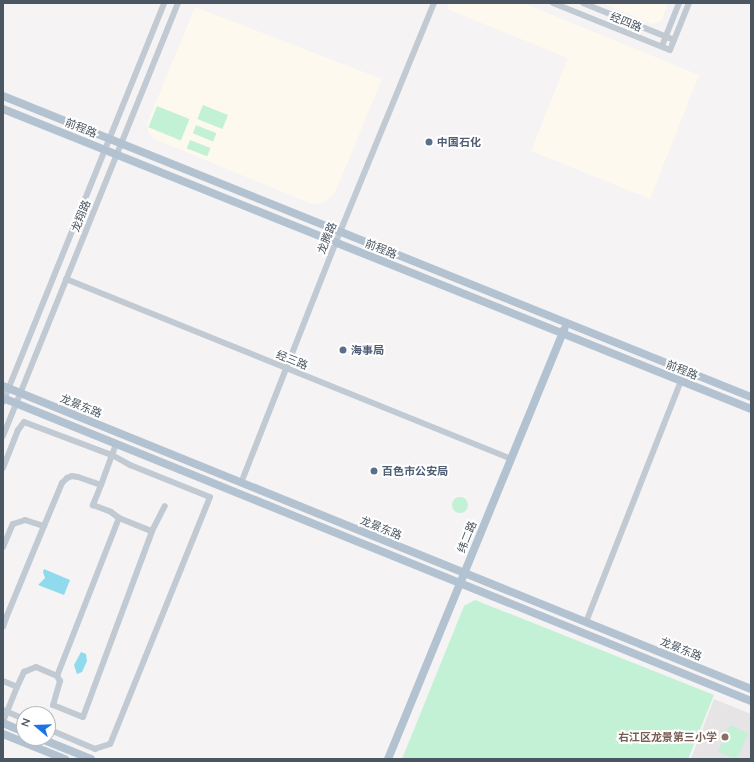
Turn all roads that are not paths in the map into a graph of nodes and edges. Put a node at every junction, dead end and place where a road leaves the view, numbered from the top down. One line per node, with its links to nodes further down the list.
1 (164, 3): 13 (street, 龙翔路)
2 (178, 3): 14 (street, 龙翔路)
3 (434, 3): 17 (street, 龙腾路)
4 (553, 3): 10 (street, 经四路)
5 (583, 3): 8 (street, 经四路)
6 (679, 3): 8 (street)
7 (689, 3): 9 (street)
8 (666, 36): 9 (street, 经四路); 10 (street)
9 (674, 40): 10 (street, 经四路)
10 (662, 46)
11 (3, 96): 13 (main road, 前程路)
12 (3, 108): 15 (main road, 前程路)
13 (109, 139): 14 (main road, 前程路); 15 (street, 龙翔路)
14 (121, 144): 16 (street, 龙翔路); 17 (main road, 前程路)
15 (105, 150): 16 (main road, 前程路); 24 (street, 龙翔路)
16 (117, 154): 18 (main road, 前程路); 19 (street, 龙翔路)
17 (340, 232): 18 (street, 龙腾路); 20 (main road, 前程路)
18 (336, 242): 21 (main road, 前程路); 22 (street, 龙腾路)
19 (66, 279): 22 (street, 经三路); 25 (street, 龙翔路)
20 (567, 323): 21 (main road, 纬二路); 26 (main road, 前程路)
21 (562, 334): 23 (main road, 前程路); 33 (main road, 纬二路)
22 (286, 368): 33 (street, 经三路); 35 (street, 龙腾路)
23 (681, 382): 29 (main road, 前程路); 45 (street)
24 (6, 388): 25 (main road, 龙景东路); 27 (street, 龙翔路)
25 (20, 393): 28 (street, 龙翔路); 35 (main road, 龙景东路)
26 (751, 397)
27 (3, 400): 28 (main road, 龙景东路)
28 (16, 404): 30 (street, 龙翔路); 31 (main road, 龙景东路)
29 (751, 409)
30 (3, 436)
31 (116, 444): 32 (street); 43 (main road, 龙景东路)
32 (112, 454): 34 (street); 36 (street); 56 (street)
33 (511, 459): 42 (main road, 纬二路)
34 (3, 468)
35 (241, 483): 42 (main road, 龙景东路)
36 (101, 485): 38 (street); 39 (street)
37 (165, 506): 40 (street)
38 (119, 518): 40 (street); 47 (street)
39 (44, 526): 41 (street); 44 (street)
40 (152, 531): 47 (street)
41 (3, 547)
42 (464, 573): 43 (main road, 纬二路); 45 (main road, 龙景东路)
43 (460, 583): 51 (main road, 龙景东路); 61 (main road, 纬二路)
44 (5, 618): 46 (street)
45 (586, 622): 50 (main road, 龙景东路)
46 (3, 627)
47 (57, 676): 49 (street)
48 (3, 681): 49 (street)
49 (17, 687): 52 (street)
50 (751, 689)
51 (751, 701)
52 (5, 711): 53 (street); 54 (street)
53 (16, 716)
54 (3, 723): 55 (main road)
55 (16, 729)
56 (56, 732)
57 (3, 734): 59 (main road)
58 (56, 745): 60 (main road)
59 (65, 759)
60 (92, 759)
61 (388, 759)

